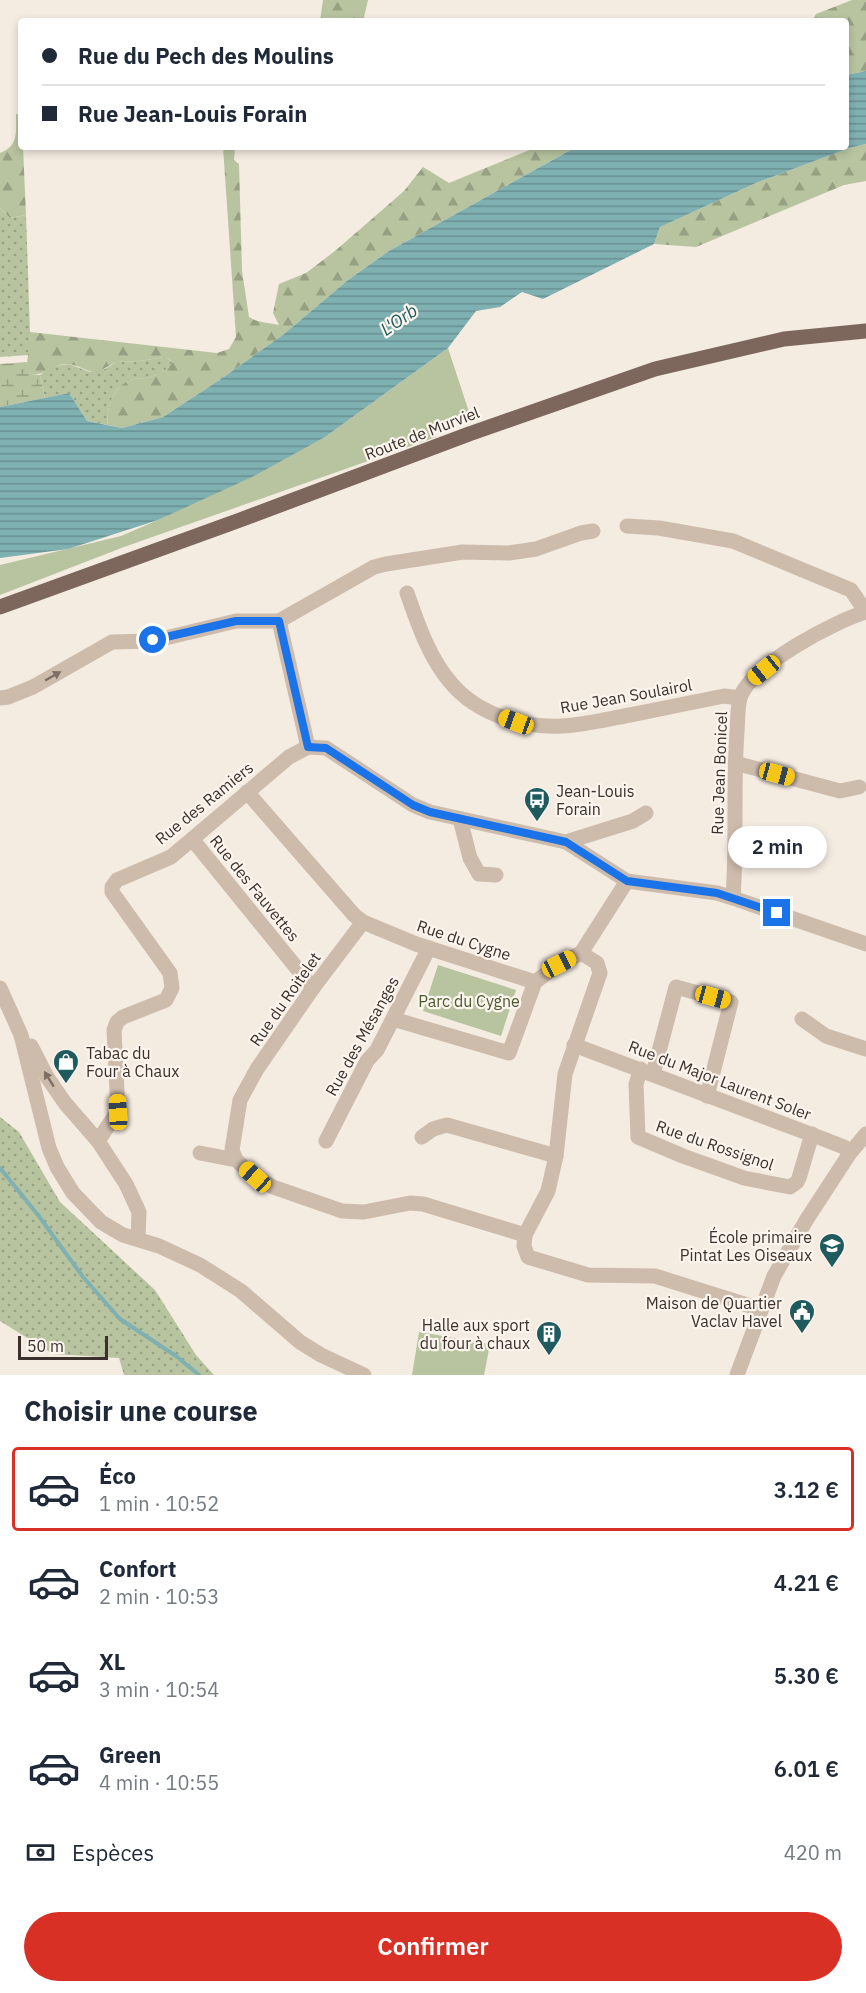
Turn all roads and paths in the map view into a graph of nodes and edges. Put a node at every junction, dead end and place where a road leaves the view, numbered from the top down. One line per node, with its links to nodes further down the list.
1 (866, 331): 5 (main road, Route de Murviel)
2 (627, 526): 6 (street)
3 (593, 531): 7 (street)
4 (407, 593): 9 (street, Rue Jean Soulairol)
5 (0, 607)
6 (866, 612): 9 (street, Rue Jean Bonicel)
7 (279, 621): 8 (street, one-way to 7); 10 (street)
8 (0, 698)
9 (740, 698): 11 (street, Rue Jean Bonicel)
10 (308, 747): 13 (street, Rue des Ramiers); 15 (street)
11 (735, 763): 12 (street); 20 (street, Rue Jean Bonicel)
12 (859, 787)
13 (248, 792): 16 (street, Rue des Ramiers); 21 (street, Rue du Cygne)
14 (646, 813): 17 (street)
15 (460, 819): 17 (street); 18 (street)
16 (192, 839): 27 (street, Rue des Fauvettes); 39 (street, Rue des Ramiers)
17 (566, 842): 19 (street)
18 (496, 875)
19 (627, 881): 20 (street); 24 (street)
20 (733, 898): 22 (street)
21 (363, 922): 23 (street, Rue du Cygne); 27 (street, Rue du Roitelet)
22 (866, 944)
23 (429, 948): 25 (street, Rue du Cygne); 28 (street, Rue des Mésanges)
24 (581, 953): 25 (street); 31 (street)
25 (535, 982): 28 (street)
26 (0, 988): 30 (street)
27 (313, 988): 43 (street, Rue du Roitelet)
28 (393, 1019): 38 (street, Rue des Mésanges)
29 (802, 1019): 32 (street)
30 (21, 1035): 39 (street, one-way to 30); 45 (street)
31 (574, 1045): 33 (street, Rue du Major Laurent Soler); 42 (street)
32 (866, 1049)
33 (647, 1072): 34 (street, Rue du Major Laurent Soler); 34 (street); 35 (street, Rue du Rossignol)
34 (706, 1096): 35 (street, Rue du Major Laurent Soler)
35 (812, 1134): 41 (street, Rue du Major Laurent Soler)
36 (866, 1134): 41 (street)
37 (422, 1137): 42 (street)
38 (326, 1140)
39 (98, 1141): 45 (street)
40 (200, 1153): 43 (street)
41 (850, 1153): 46 (street)
42 (556, 1156): 44 (street)
43 (236, 1161): 44 (street)
44 (525, 1235): 46 (street)
45 (138, 1239): 47 (street)
46 (760, 1309): 48 (street)
47 (364, 1375)
48 (736, 1375)

